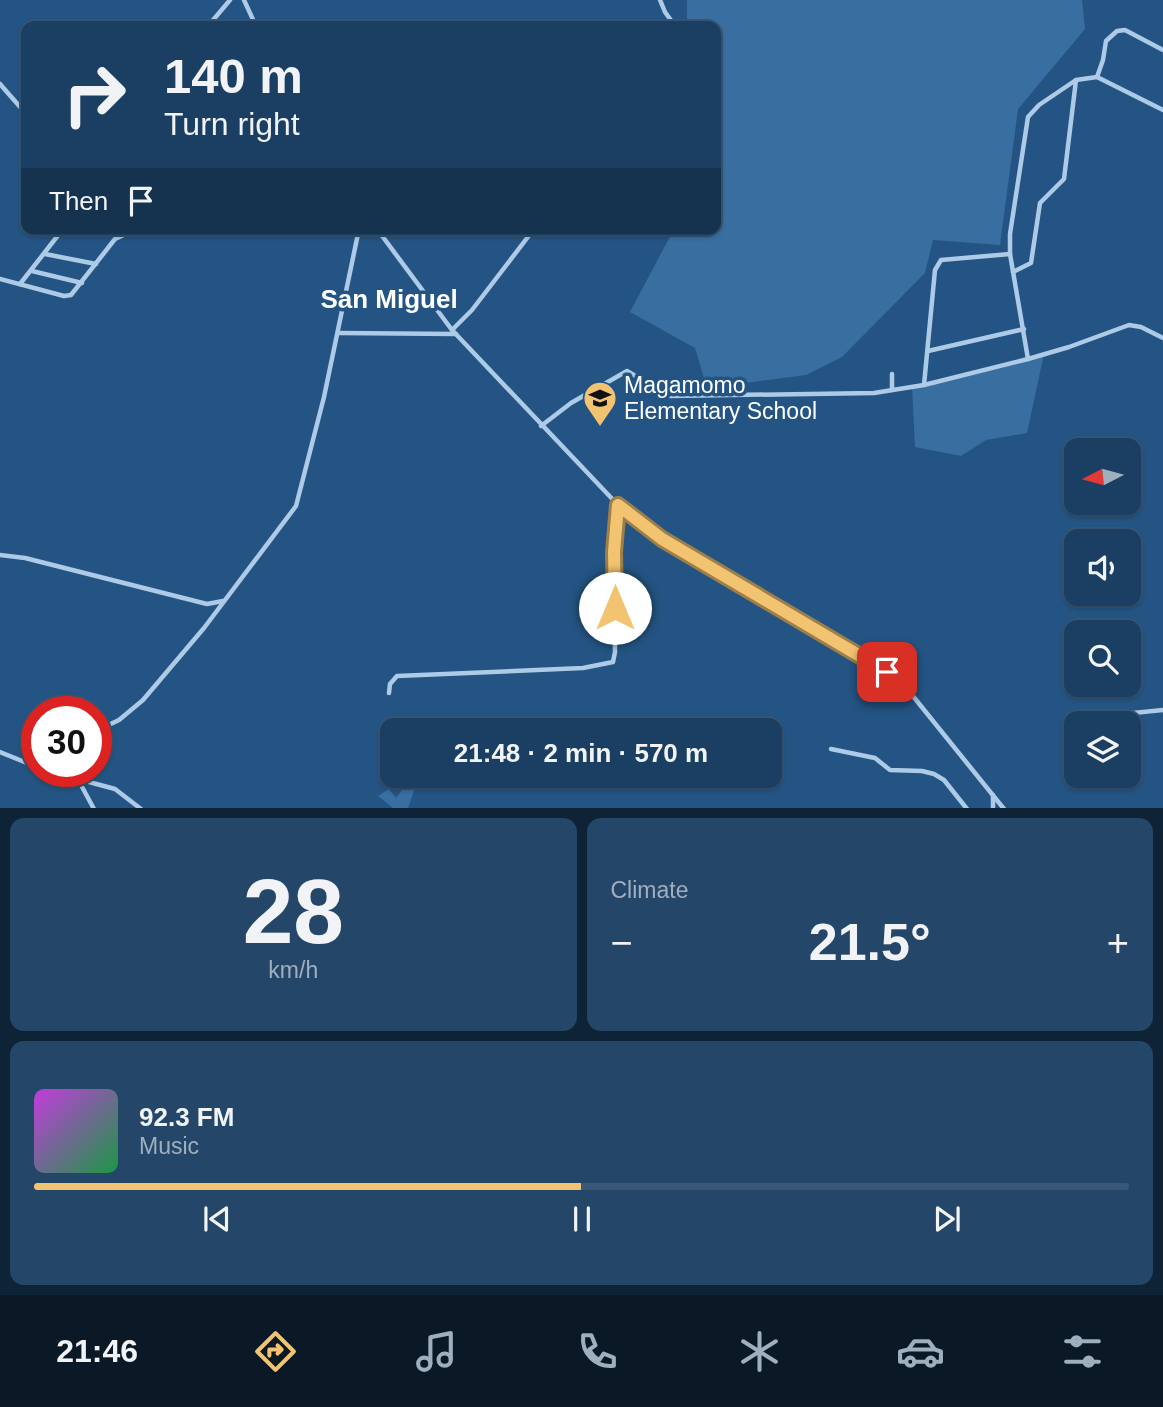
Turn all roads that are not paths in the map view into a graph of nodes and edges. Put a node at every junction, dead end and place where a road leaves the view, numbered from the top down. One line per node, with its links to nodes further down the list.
1 (230, 0): 4 (street)
2 (244, 0): 5 (street)
3 (660, 0): 6 (street)
4 (212, 21)
5 (254, 21)
6 (671, 21)
7 (1163, 50): 8 (street)
8 (1097, 77): 9 (street); 12 (street)
9 (1076, 80): 19 (street); 22 (street)
10 (0, 85): 11 (street)
11 (21, 108)
12 (1163, 110)
13 (59, 235): 18 (street)
14 (124, 235): 20 (street)
15 (358, 235): 28 (street)
16 (381, 235): 27 (street)
17 (529, 235): 27 (street)
18 (45, 254): 20 (street); 21 (street)
19 (1010, 254): 22 (street); 30 (street)
20 (96, 264): 24 (street)
21 (32, 271): 24 (street); 25 (street)
22 (1013, 272): 26 (street)
23 (0, 279): 25 (street)
24 (82, 283): 25 (street)
25 (20, 284)
26 (1024, 329): 30 (street); 31 (street)
27 (454, 332): 28 (street); 35 (street)
28 (338, 333): 38 (street)
29 (1163, 338): 31 (street)
30 (928, 351): 33 (street)
31 (1028, 359): 33 (street)
32 (892, 374): 34 (street)
33 (924, 385): 34 (street)
34 (892, 390): 35 (street)
35 (541, 426): 36 (street)
36 (618, 505): 41 (street); 50 (street)
37 (0, 555): 39 (street)
38 (223, 601): 39 (street); 40 (street)
39 (207, 604): 40 (street)
40 (214, 615): 44 (street)
41 (389, 693)
42 (1163, 710): 43 (street)
43 (1141, 712)
44 (112, 723)
45 (831, 749): 53 (street)
46 (0, 752): 47 (street)
47 (21, 760)
48 (82, 787): 51 (street)
49 (108, 787): 52 (street)
50 (993, 794): 54 (street); 55 (street)
51 (94, 808)
52 (141, 808)
53 (967, 808)
54 (993, 808)
55 (1004, 808)

